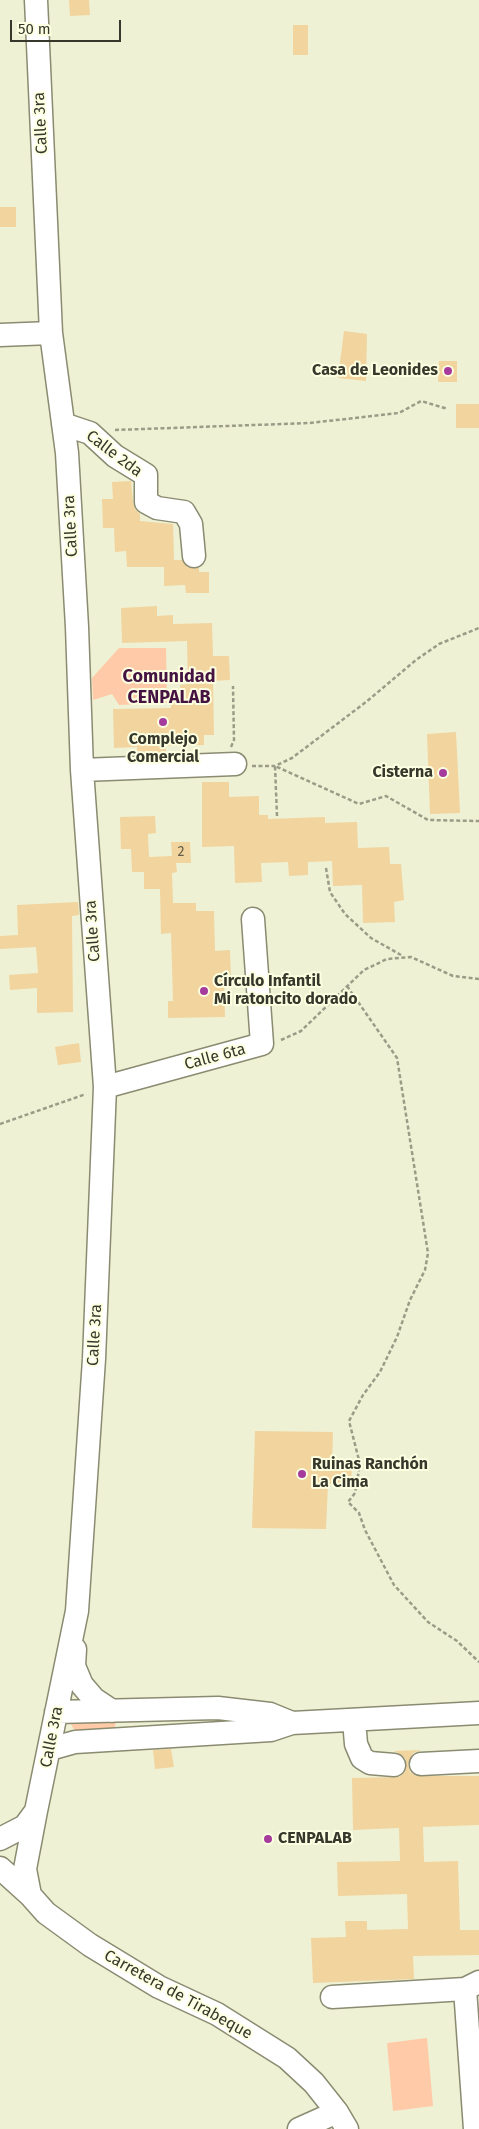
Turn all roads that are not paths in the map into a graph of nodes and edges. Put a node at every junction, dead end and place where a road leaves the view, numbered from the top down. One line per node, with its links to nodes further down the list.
1 (36, 0): 2 (street, Calle 3ra)
2 (51, 333): 3 (street); 4 (street, Calle 3ra)
3 (0, 335)
4 (63, 424): 5 (street, Calle 2da); 7 (street, Calle 3ra)
5 (194, 556)
6 (228, 764): 7 (street)
7 (82, 770): 9 (street, Calle 3ra)
8 (253, 919): 9 (street, Calle 6ta)
9 (104, 1087): 10 (street, Calle 3ra)
10 (77, 1611): 12 (street); 13 (street, Calle 3ra)
11 (196, 1707): 12 (street); 16 (street); 17 (street)
12 (112, 1711): 13 (street)
13 (56, 1712): 18 (street, Calle 3ra)
14 (479, 1713): 15 (street)
15 (354, 1720): 16 (street); 21 (street)
16 (292, 1723): 17 (street)
17 (197, 1734): 18 (street)
18 (50, 1749): 22 (street, Calle 3ra)
19 (479, 1761): 20 (street)
20 (421, 1764)
21 (394, 1765)
22 (36, 1812): 23 (street); 25 (street, Calle 3ra)
23 (0, 1839)
24 (0, 1868): 25 (street, Carretera de Tirabeque)
25 (30, 1895): 28 (street, Carretera de Tirabeque)
26 (472, 1985): 27 (street); 30 (street)
27 (332, 1997)
28 (342, 2121): 29 (street)
29 (299, 2129)
30 (475, 2129)

